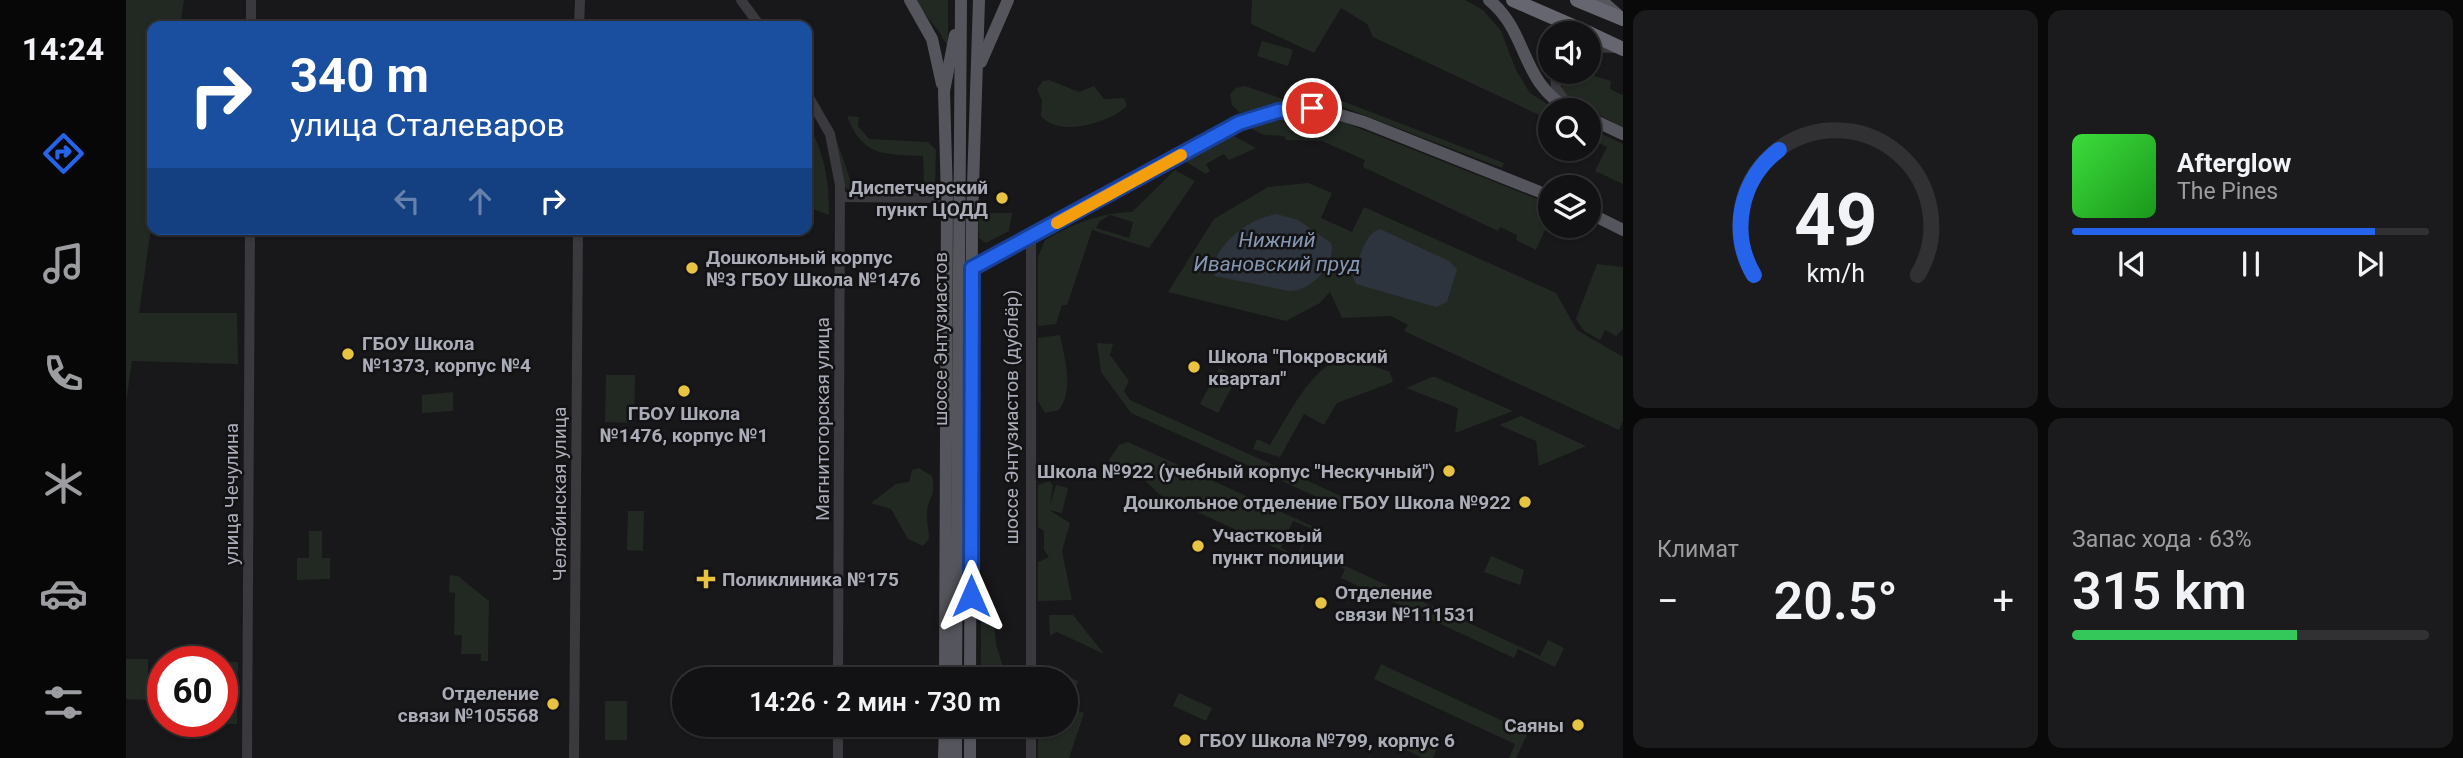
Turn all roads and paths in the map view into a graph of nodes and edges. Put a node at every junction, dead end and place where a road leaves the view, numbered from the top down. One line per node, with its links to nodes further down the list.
1 (251, 0): 13 (street)
2 (580, 0): 14 (street)
3 (741, 0): 15 (street)
4 (910, 0): 21 (main road)
5 (979, 0): 20 (main road, шоссе Энтузиастов)
6 (1008, 0): 20 (main road)
7 (1489, 0): 22 (main road)
8 (1513, 0): 16 (highway)
9 (1577, 0): 12 (highway)
10 (1601, 0): 12 (main road)
11 (961, 4): 21 (main road); 34 (main road, шоссе Энтузиастов)
12 (1623, 19)
13 (251, 21)
14 (579, 21)
15 (756, 21)
16 (1561, 21)
17 (1601, 39): 19 (highway)
18 (1601, 48): 19 (street)
19 (1623, 49)
20 (978, 72): 34 (main road, шоссе Энтузиастов)
21 (944, 91): 28 (main road)
22 (1551, 98)
23 (812, 103): 27 (street, Магнитогорская улица)
24 (1601, 124): 25 (main road)
25 (1623, 134)
26 (1538, 191): 33 (main road)
27 (840, 197): 28 (street); 35 (street, Магнитогорская улица)
28 (947, 198): 36 (main road)
29 (1601, 219): 30 (main road)
30 (1623, 230)
31 (250, 235): 45 (street, улица Чечулина)
32 (578, 235): 46 (street, Челябинская улица)
33 (1031, 238): 34 (main road); 39 (street, шоссе Энтузиастов (дублёр))
34 (966, 268): 37 (main road, шоссе Энтузиастов); 38 (main road, шоссе Энтузиастов)
35 (838, 667)
36 (945, 667)
37 (957, 667)
38 (970, 667)
39 (1031, 667)
40 (838, 737): 47 (street)
41 (945, 737): 48 (main road)
42 (956, 737): 49 (main road)
43 (970, 737): 50 (main road)
44 (1031, 737): 51 (street)
45 (247, 758)
46 (574, 758)
47 (838, 758)
48 (944, 758)
49 (956, 758)
50 (970, 758)
51 (1031, 758)

